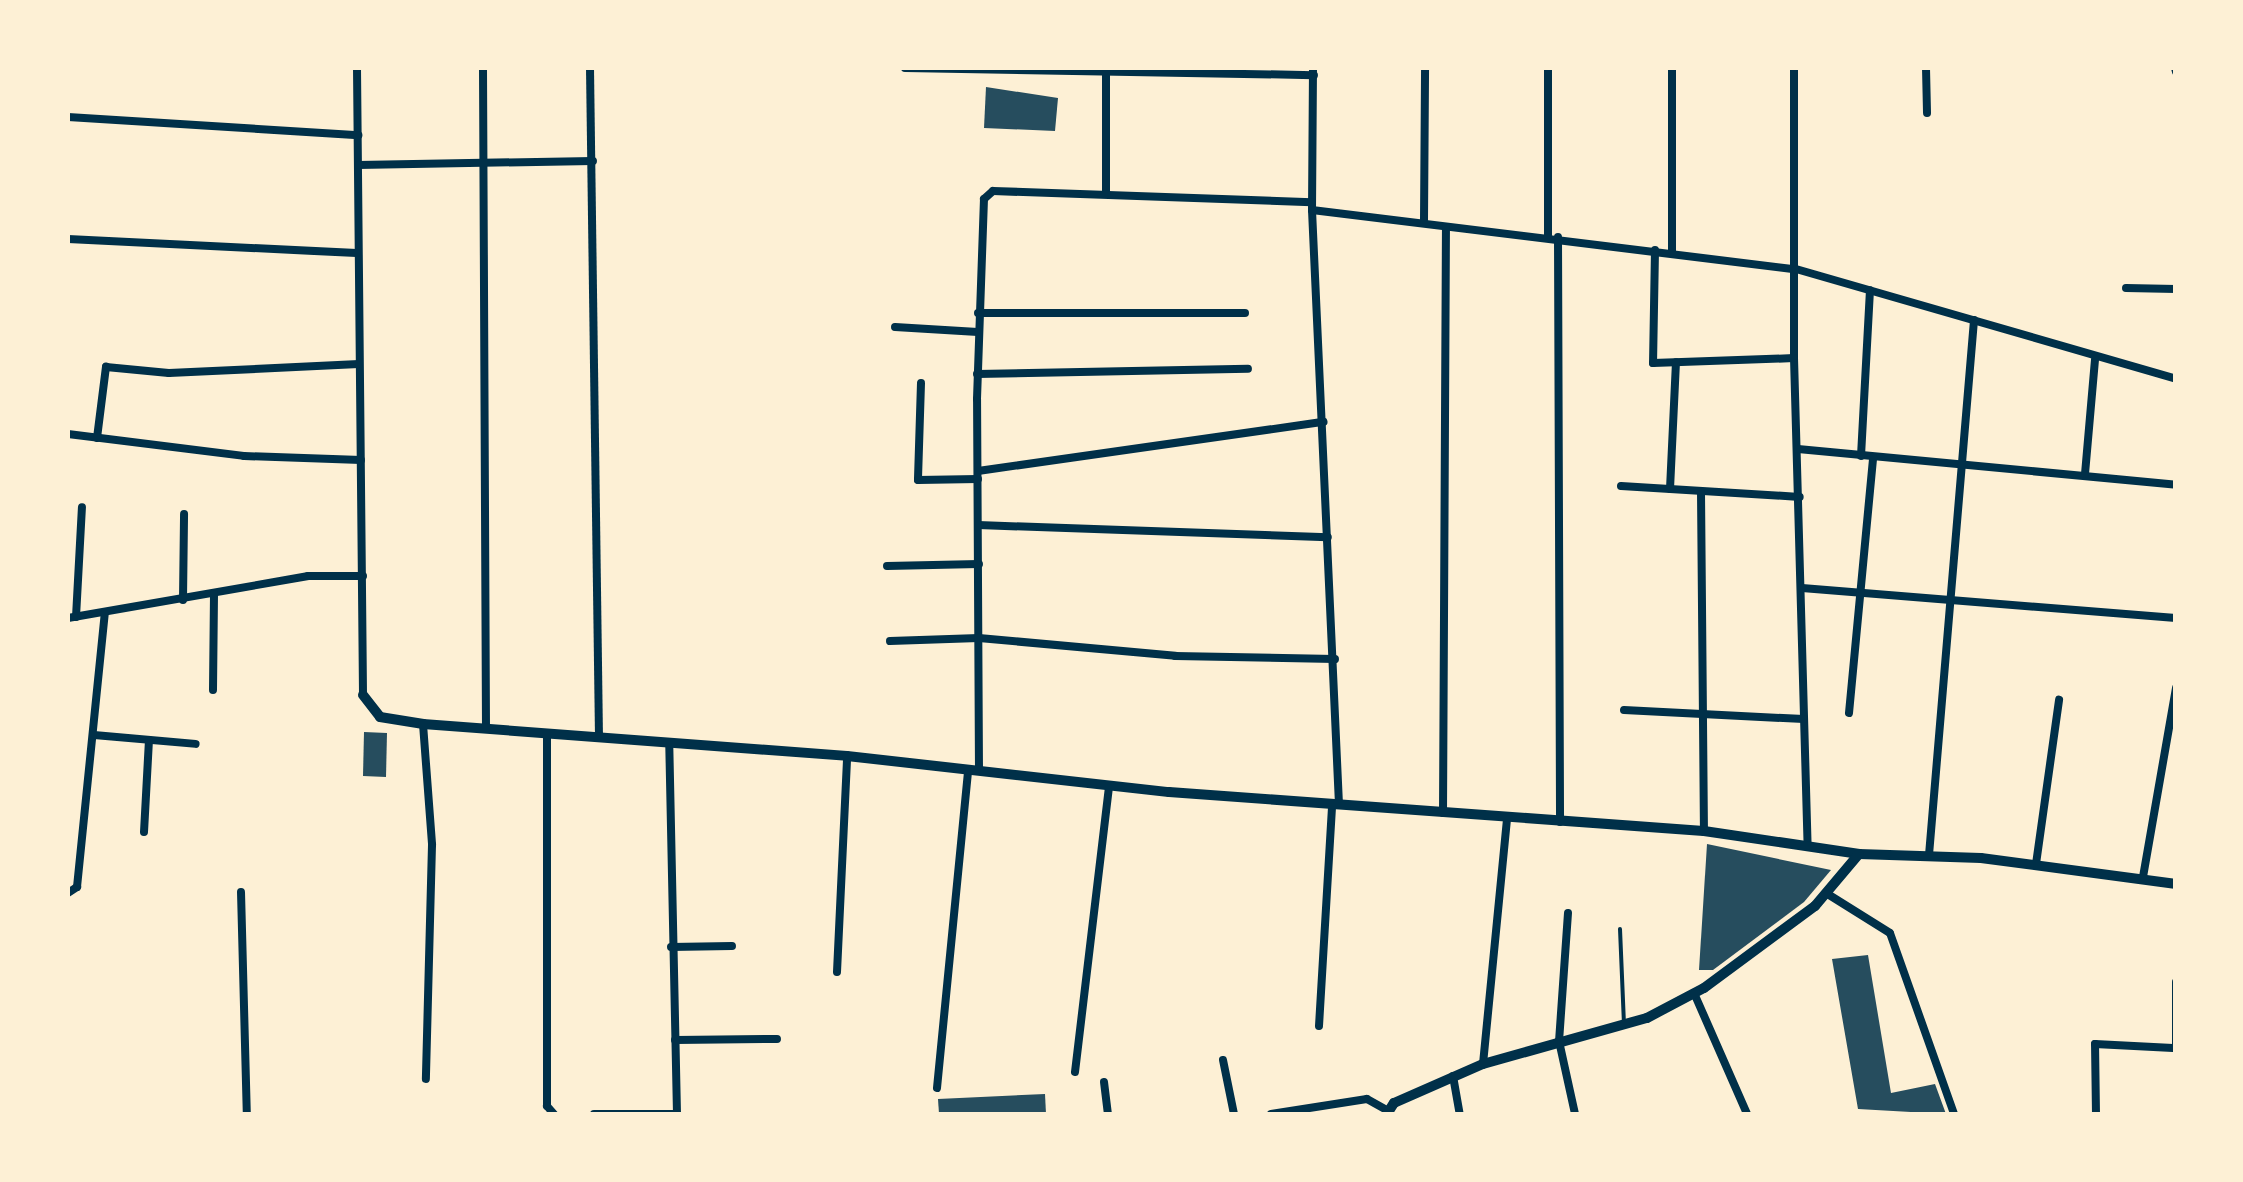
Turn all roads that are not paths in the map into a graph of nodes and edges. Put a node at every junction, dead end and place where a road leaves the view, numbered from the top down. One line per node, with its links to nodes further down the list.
1 (357, 68): 14 (street)
2 (483, 68): 16 (street)
3 (590, 68): 15 (street)
4 (905, 68): 10 (street)
5 (1425, 68): 20 (street)
6 (1548, 68): 22 (street)
7 (1672, 68): 26 (street)
8 (1794, 68): 27 (street)
9 (1926, 68): 12 (street)
10 (1106, 69): 11 (street); 18 (street)
11 (1314, 71): 19 (street)
12 (1927, 113)
13 (68, 118): 14 (street)
14 (358, 135): 17 (street)
15 (593, 161): 16 (street); 89 (street)
16 (484, 162): 17 (street); 86 (street)
17 (358, 165): 25 (street)
18 (1106, 194): 19 (street); 31 (street)
19 (1312, 206): 20 (street); 44 (street)
20 (1424, 220): 21 (street)
21 (1446, 227): 22 (street); 97 (street)
22 (1553, 235): 24 (street); 99 (street)
23 (68, 238): 25 (street)
24 (1655, 250): 26 (street); 38 (street)
25 (357, 253): 39 (street)
26 (1672, 253): 27 (street)
27 (1796, 270): 30 (street); 36 (street)
28 (2126, 288): 29 (street)
29 (2176, 289)
30 (1870, 290): 33 (street); 48 (street)
31 (978, 312): 32 (street); 35 (street)
32 (1245, 313)
33 (1974, 320): 37 (street); 51 (street)
34 (895, 327): 35 (street)
35 (978, 332): 41 (street)
36 (1794, 358): 38 (street); 47 (street)
37 (2095, 358): 42 (street); 52 (street)
38 (1676, 362): 56 (street)
39 (360, 364): 46 (street); 50 (street)
40 (1248, 369): 41 (street)
41 (977, 374): 53 (street)
42 (2176, 380)
43 (920, 383): 53 (street)
44 (1324, 422): 53 (street); 62 (street)
45 (68, 434): 46 (street)
46 (97, 438): 50 (street)
47 (1798, 450): 48 (street); 58 (street)
48 (1861, 456): 49 (street)
49 (1873, 457): 51 (street); 67 (street)
50 (361, 460): 65 (street)
51 (1962, 464): 52 (street); 70 (street)
52 (2085, 474): 54 (street)
53 (978, 475): 61 (street)
54 (2176, 484)
55 (1620, 486): 56 (street)
56 (1670, 489): 57 (street)
57 (1700, 492): 58 (street); 82 (street)
58 (1800, 496): 66 (street)
59 (82, 506): 72 (street)
60 (184, 514): 69 (street)
61 (978, 526): 62 (street); 63 (street)
62 (1328, 537): 76 (street)
63 (979, 564): 64 (street); 74 (street)
64 (886, 566)
65 (363, 576): 68 (street); 79 (street)
66 (1802, 588): 67 (street); 84 (street)
67 (1860, 593): 70 (street); 83 (street)
68 (214, 594): 69 (street); 78 (street)
69 (183, 600): 71 (street)
70 (1950, 600): 73 (street); 104 (street)
71 (106, 613): 72 (street); 88 (street)
72 (72, 618)
73 (2176, 618)
74 (979, 638): 75 (street); 76 (street); 94 (street)
75 (890, 641)
76 (1335, 659): 96 (street)
77 (2176, 688): 106 (street)
78 (213, 690)
79 (363, 695): 85 (street)
80 (2058, 700): 105 (street)
81 (1624, 710): 82 (street)
82 (1702, 714): 84 (street); 100 (street)
83 (1849, 714)
84 (1804, 719): 102 (street)
85 (424, 724): 86 (street); 128 (street)
86 (486, 729): 87 (street)
87 (547, 734): 89 (street); 133 (street)
88 (94, 735): 90 (street); 109 (street)
89 (599, 738): 91 (street)
90 (149, 740): 92 (street); 101 (street)
91 (670, 743): 93 (street); 114 (street)
92 (196, 744)
93 (848, 756): 94 (street); 115 (street)
94 (973, 770): 95 (street); 130 (street)
95 (1110, 786): 96 (street); 126 (street)
96 (1336, 804): 97 (street); 119 (street)
97 (1443, 814): 98 (street)
98 (1506, 818): 99 (street); 125 (street)
99 (1560, 822): 100 (street)
100 (1704, 831): 102 (street)
101 (144, 832)
102 (1808, 846): 103 (street)
103 (1858, 854): 104 (street); 110 (street)
104 (1929, 855): 105 (street)
105 (2036, 864): 106 (street)
106 (2142, 877): 107 (street)
107 (2176, 884)
108 (241, 892): 132 (street)
109 (68, 893)
110 (1826, 893): 117 (street); 142 (street)
111 (1568, 913): 122 (street)
112 (1620, 929): 118 (lane)
113 (732, 946): 114 (street)
114 (671, 947): 121 (street)
115 (837, 972)
116 (2176, 982): 123 (street)
117 (1694, 994): 118 (street); 141 (street)
118 (1624, 1024): 122 (street)
119 (1320, 1026)
120 (778, 1039): 121 (street)
121 (674, 1040): 135 (street)
122 (1558, 1040): 125 (street); 140 (street)
123 (2174, 1049): 143 (street)
124 (1224, 1060): 137 (street)
125 (1483, 1064): 127 (street)
126 (1074, 1072)
127 (1453, 1076): 131 (street); 139 (street)
128 (426, 1079)
129 (1104, 1082): 136 (street)
130 (937, 1088)
131 (1387, 1112): 138 (street)
132 (247, 1114)
133 (554, 1114)
134 (594, 1114): 135 (street)
135 (610, 1114)
136 (1108, 1114)
137 (1234, 1114)
138 (1272, 1114)
139 (1460, 1114)
140 (1575, 1114)
141 (1747, 1114)
142 (1954, 1114)
143 (2096, 1114)

